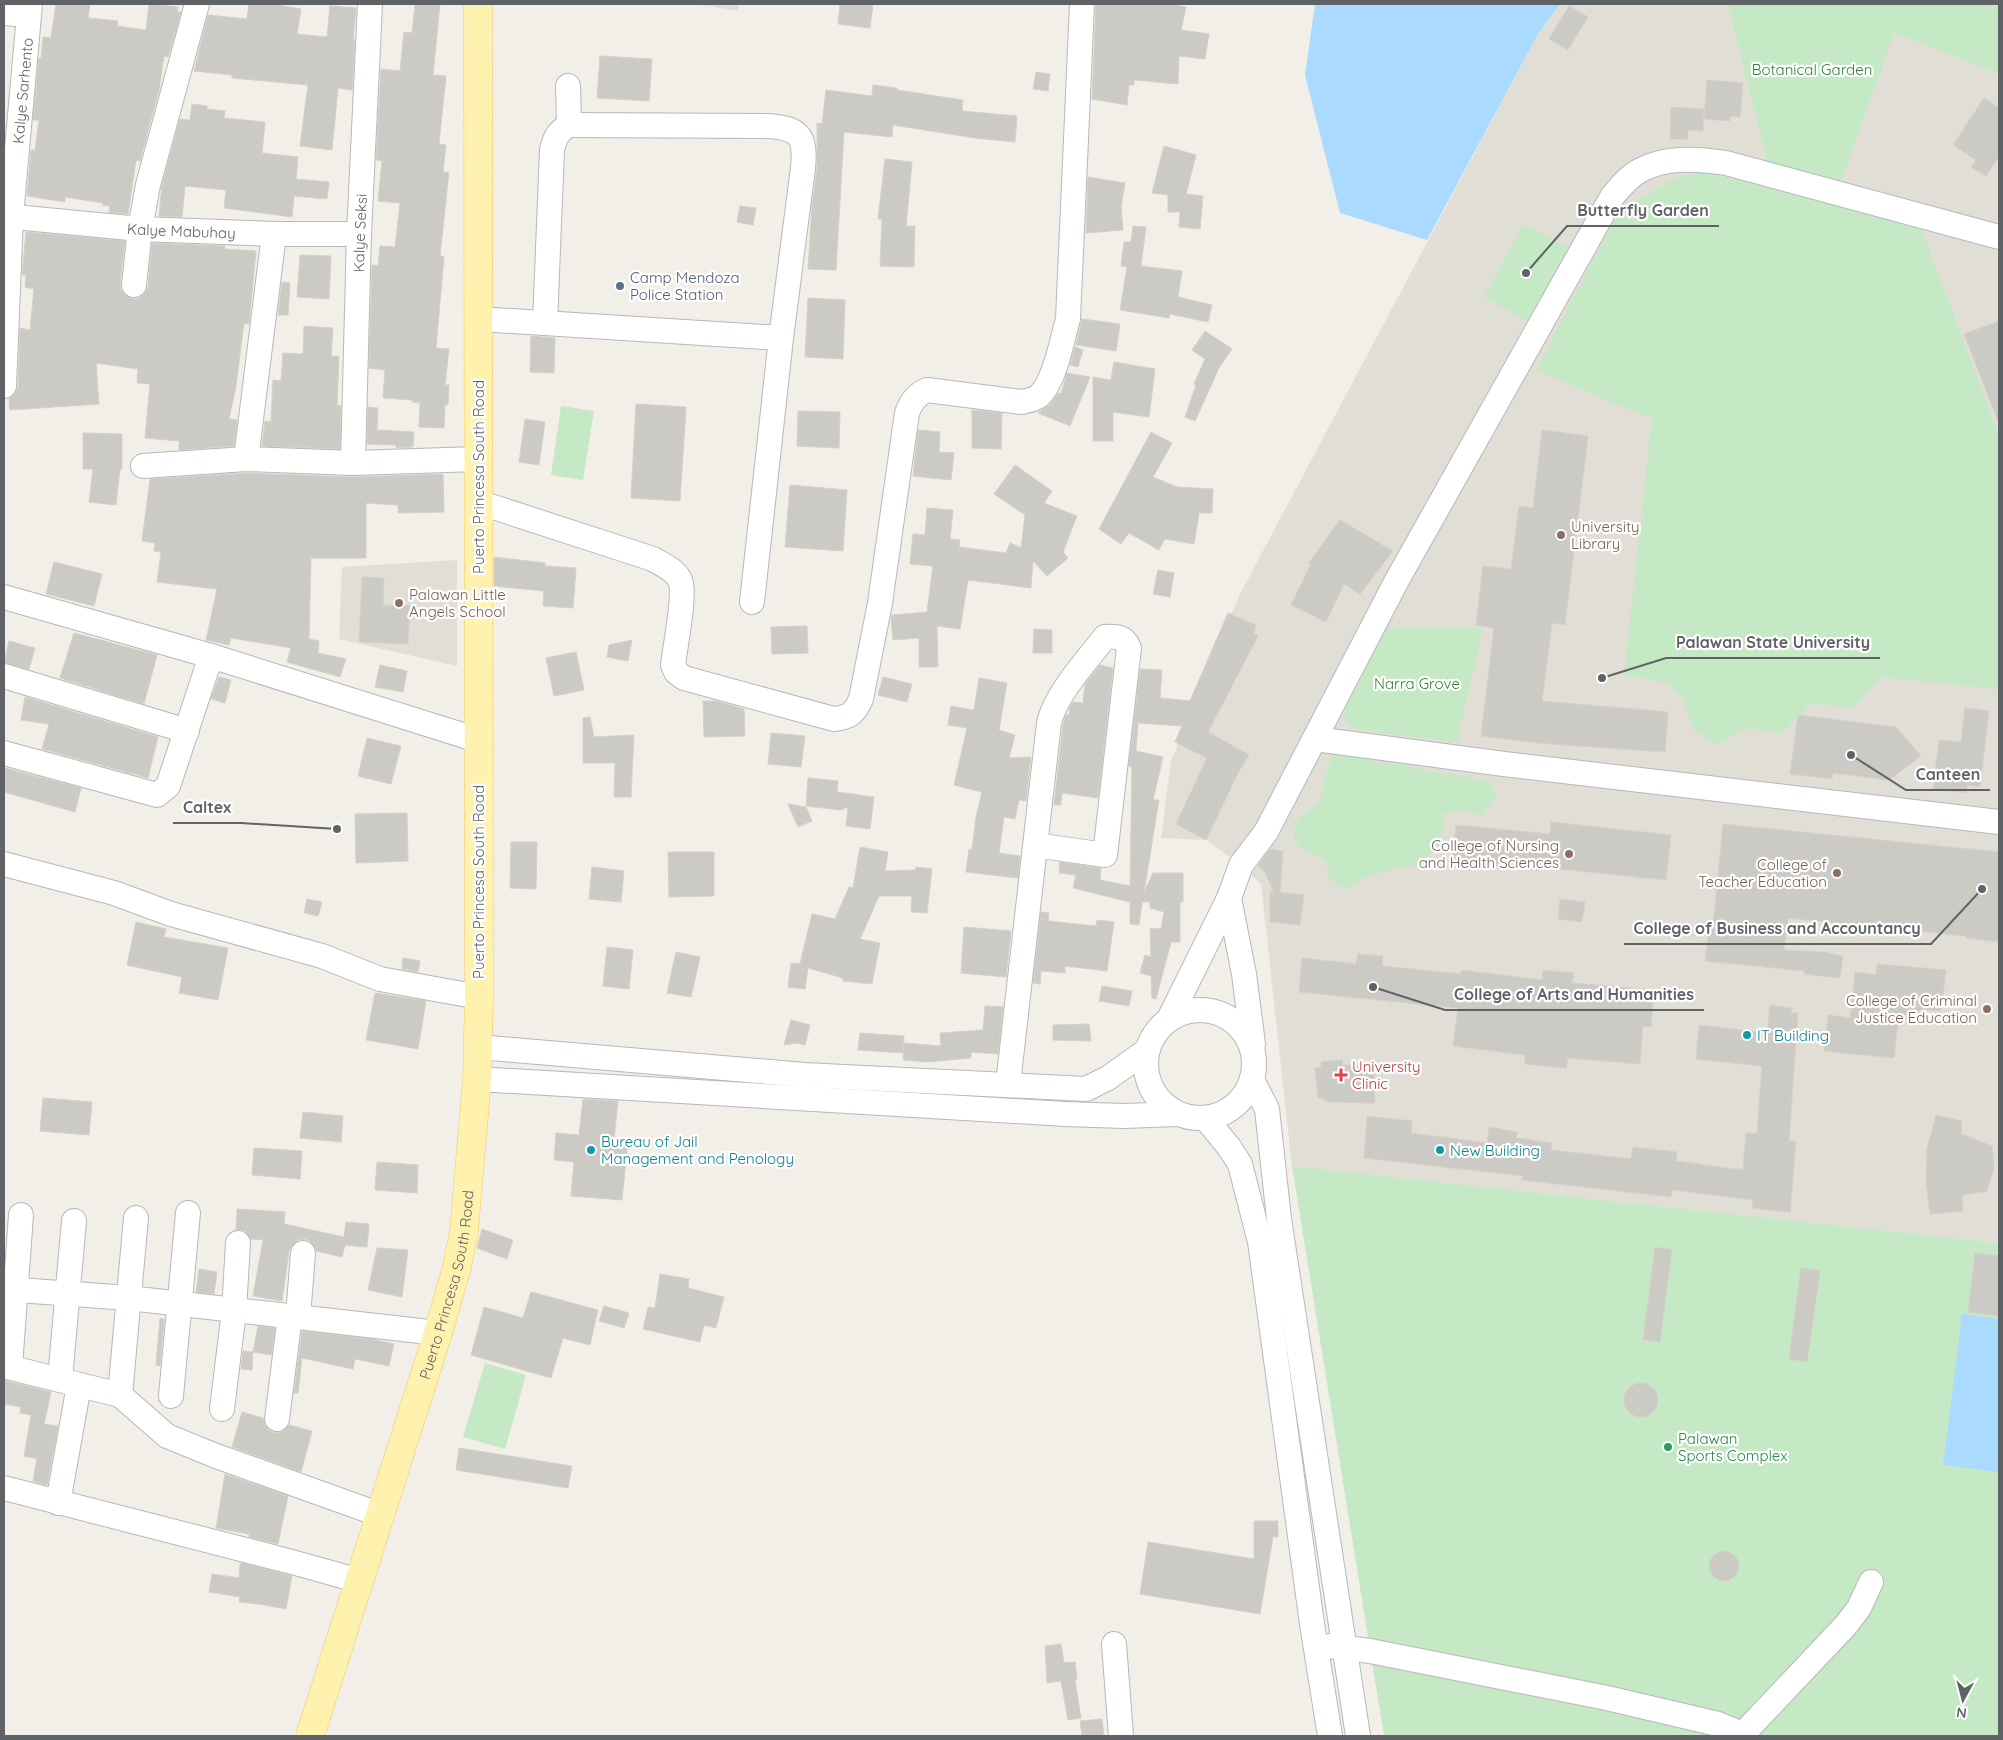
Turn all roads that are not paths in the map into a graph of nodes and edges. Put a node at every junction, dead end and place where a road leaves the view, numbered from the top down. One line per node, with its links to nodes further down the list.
1 (197, 4): 10 (street)
2 (370, 4): 12 (street, Kalye Seksi)
3 (478, 4): 15 (main road, Puerto Princesa South Road)
4 (1082, 4): 23 (street)
5 (30, 9): 6 (street); 9 (street, Kalye Sarhento)
6 (4, 13)
7 (568, 86): 8 (street)
8 (570, 125): 16 (street); 17 (street)
9 (7, 216): 10 (street, Kalye Mabuhay); 18 (street, Kalye Sarhento)
10 (140, 229): 11 (street, Kalye Mabuhay); 14 (street)
11 (274, 234): 12 (street, Kalye Mabuhay); 19 (street)
12 (359, 234): 21 (street, Kalye Seksi)
13 (1999, 237): 29 (street)
14 (134, 285)
15 (478, 319): 16 (street); 20 (main road, Puerto Princesa South Road)
16 (545, 324): 17 (street)
17 (781, 338): 25 (street)
18 (4, 386)
19 (246, 459): 21 (street); 22 (street)
20 (478, 459): 21 (street); 23 (main road, Puerto Princesa South Road)
21 (353, 464)
22 (143, 466)
23 (478, 502): 30 (main road, Puerto Princesa South Road)
24 (4, 597): 26 (street)
25 (752, 602)
26 (211, 656): 28 (street); 30 (street)
27 (4, 676): 28 (street)
28 (187, 730): 31 (street)
29 (1315, 739): 32 (street); 35 (street)
30 (478, 740): 36 (main road, Puerto Princesa South Road)
31 (4, 753)
32 (1999, 822)
33 (1035, 845): 33 (street); 42 (street)
34 (4, 864): 36 (street)
35 (1229, 898): 37 (street); 40 (street)
36 (479, 997): 38 (main road, Puerto Princesa South Road)
37 (1169, 1019): 39 (street); 40 (street)
38 (478, 1047): 41 (main road, Puerto Princesa South Road); 42 (street)
39 (1146, 1051): 42 (street); 43 (street)
40 (1253, 1070): 44 (street); 71 (street)
41 (477, 1079): 43 (street); 57 (main road, Puerto Princesa South Road)
42 (1008, 1084)
43 (1177, 1114): 44 (street)
44 (1206, 1119): 70 (street)
45 (188, 1213): 54 (street)
46 (21, 1215): 51 (street)
47 (136, 1218): 53 (street)
48 (74, 1221): 52 (street)
49 (238, 1243): 55 (street)
50 (303, 1254): 56 (street)
51 (10, 1289): 52 (street); 58 (street)
52 (68, 1293): 53 (street); 59 (street)
53 (129, 1298): 54 (street); 60 (street)
54 (181, 1304): 55 (street); 61 (street)
55 (234, 1311): 56 (street); 62 (street)
56 (294, 1316): 57 (street); 63 (street)
57 (438, 1333): 66 (main road, Puerto Princesa South Road)
58 (7, 1367): 59 (street)
59 (70, 1382): 60 (street); 65 (street)
60 (120, 1395): 66 (street)
61 (171, 1396)
62 (222, 1410)
63 (277, 1419)
64 (4, 1488): 65 (street)
65 (58, 1503): 67 (street)
66 (381, 1515): 67 (main road, Puerto Princesa South Road)
67 (360, 1581): 73 (main road, Puerto Princesa South Road)
68 (1871, 1582): 72 (street)
69 (1114, 1644): 74 (street)
70 (1315, 1645): 71 (street); 75 (street)
71 (1344, 1647): 72 (street); 76 (street)
72 (1745, 1735)
73 (310, 1736)
74 (1121, 1736)
75 (1330, 1736)
76 (1358, 1736)

